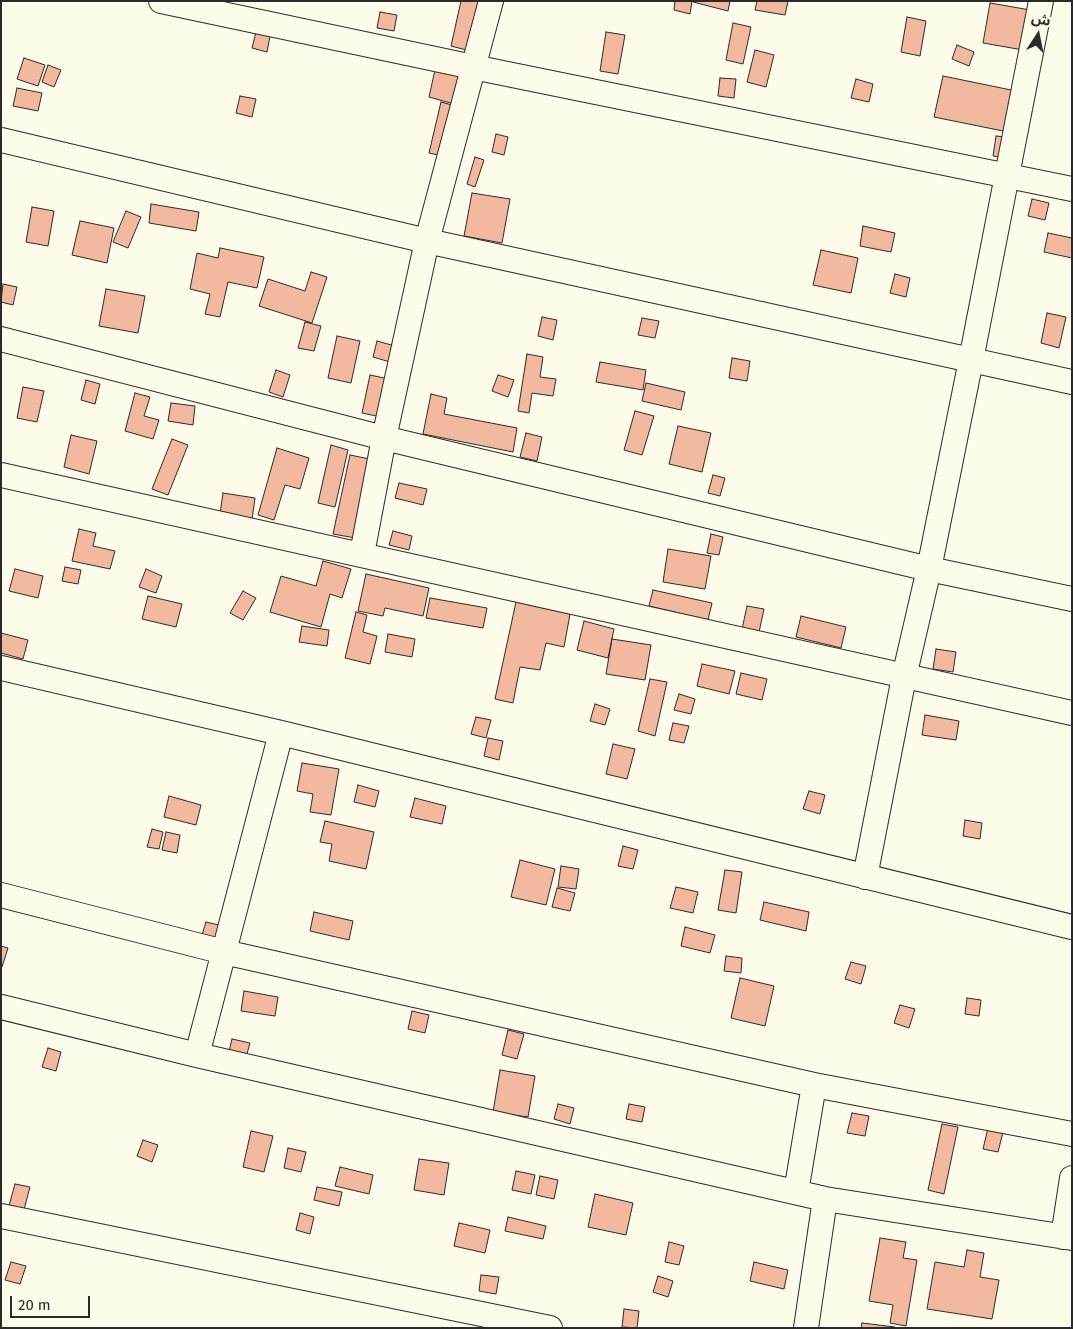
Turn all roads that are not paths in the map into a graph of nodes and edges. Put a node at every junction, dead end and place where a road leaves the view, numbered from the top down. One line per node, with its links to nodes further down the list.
1 (161, 1): 4 (street)
2 (491, 1): 4 (street)
3 (1041, 1): 6 (street)
4 (473, 67): 6 (street); 8 (street)
5 (1, 140): 8 (street)
6 (1007, 176): 7 (street); 10 (street)
7 (1072, 190)
8 (427, 241): 10 (street); 12 (street)
9 (1, 339): 12 (street)
10 (971, 360): 11 (street); 15 (street)
11 (1072, 382)
12 (384, 438): 14 (street); 15 (street)
13 (1, 475): 14 (street)
14 (362, 554): 18 (street)
15 (929, 569): 16 (street); 18 (street)
16 (1072, 599)
17 (1, 668): 20 (street)
18 (904, 677): 19 (street); 21 (street)
19 (1072, 713)
20 (281, 733): 21 (street); 24 (street)
21 (865, 877): 23 (street)
22 (1, 895): 24 (street)
23 (1072, 927)
24 (224, 952): 26 (street); 27 (street)
25 (1, 1007): 26 (street)
26 (198, 1055): 30 (street)
27 (814, 1085): 28 (street); 30 (street)
28 (1072, 1134)
29 (1072, 1178): 33 (street)
30 (796, 1192): 31 (street)
31 (825, 1199): 33 (street); 35 (street)
32 (1, 1216): 34 (street)
33 (1067, 1237)
34 (550, 1328)
35 (806, 1328)

